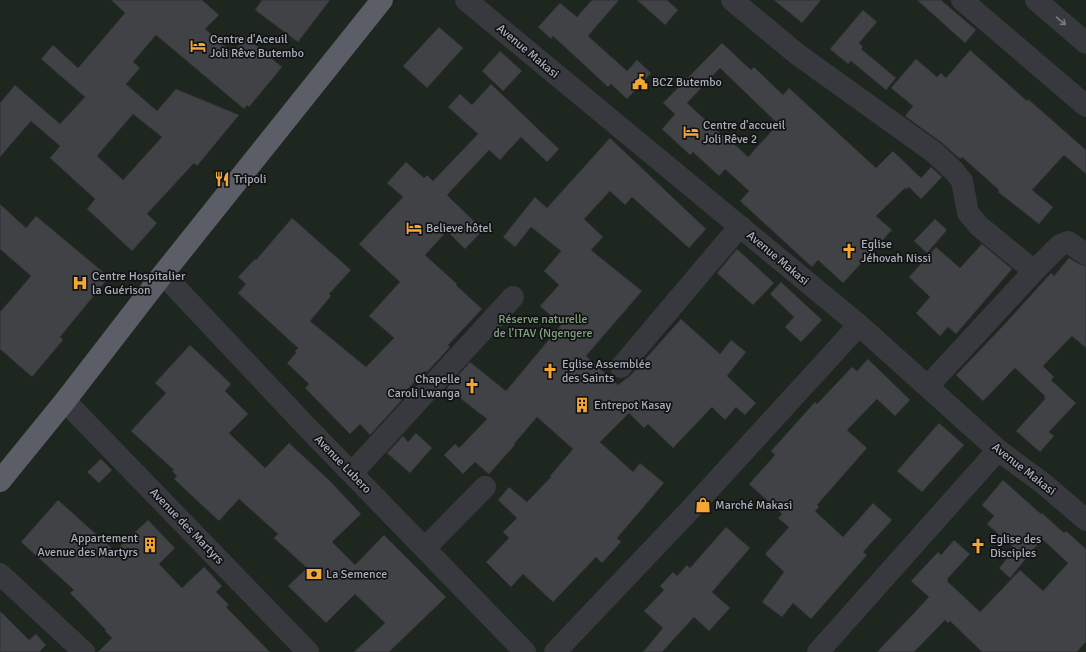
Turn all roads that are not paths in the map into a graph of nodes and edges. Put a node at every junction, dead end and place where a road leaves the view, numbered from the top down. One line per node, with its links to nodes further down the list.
1 (382, 0): 11 (highway)
2 (466, 0): 8 (street, Avenue Makasi)
3 (732, 0): 10 (street)
4 (962, 0): 7 (street)
5 (1036, 0): 6 (street, one-way to 6)
6 (1086, 42)
7 (1086, 106)
8 (740, 226): 13 (street, Avenue Makasi); 14 (street)
9 (1086, 254): 10 (street)
10 (1034, 270): 15 (street)
11 (163, 274): 16 (highway); 18 (street, Avenue Lubero)
12 (513, 297): 18 (street)
13 (859, 325): 15 (street, Avenue Makasi); 27 (street)
14 (621, 367)
15 (928, 386): 17 (street, Avenue Makasi)
16 (65, 401): 19 (highway); 26 (street, Avenue des Martyrs)
17 (998, 450): 21 (street, Avenue Makasi); 28 (street)
18 (352, 473): 22 (street, Avenue Lubero)
19 (0, 481)
20 (485, 487): 22 (street)
21 (1086, 520)
22 (424, 548): 24 (street, Avenue Lubero)
23 (0, 574): 25 (street)
24 (520, 650)
25 (84, 652)
26 (308, 652)
27 (555, 652)
28 (818, 652)

